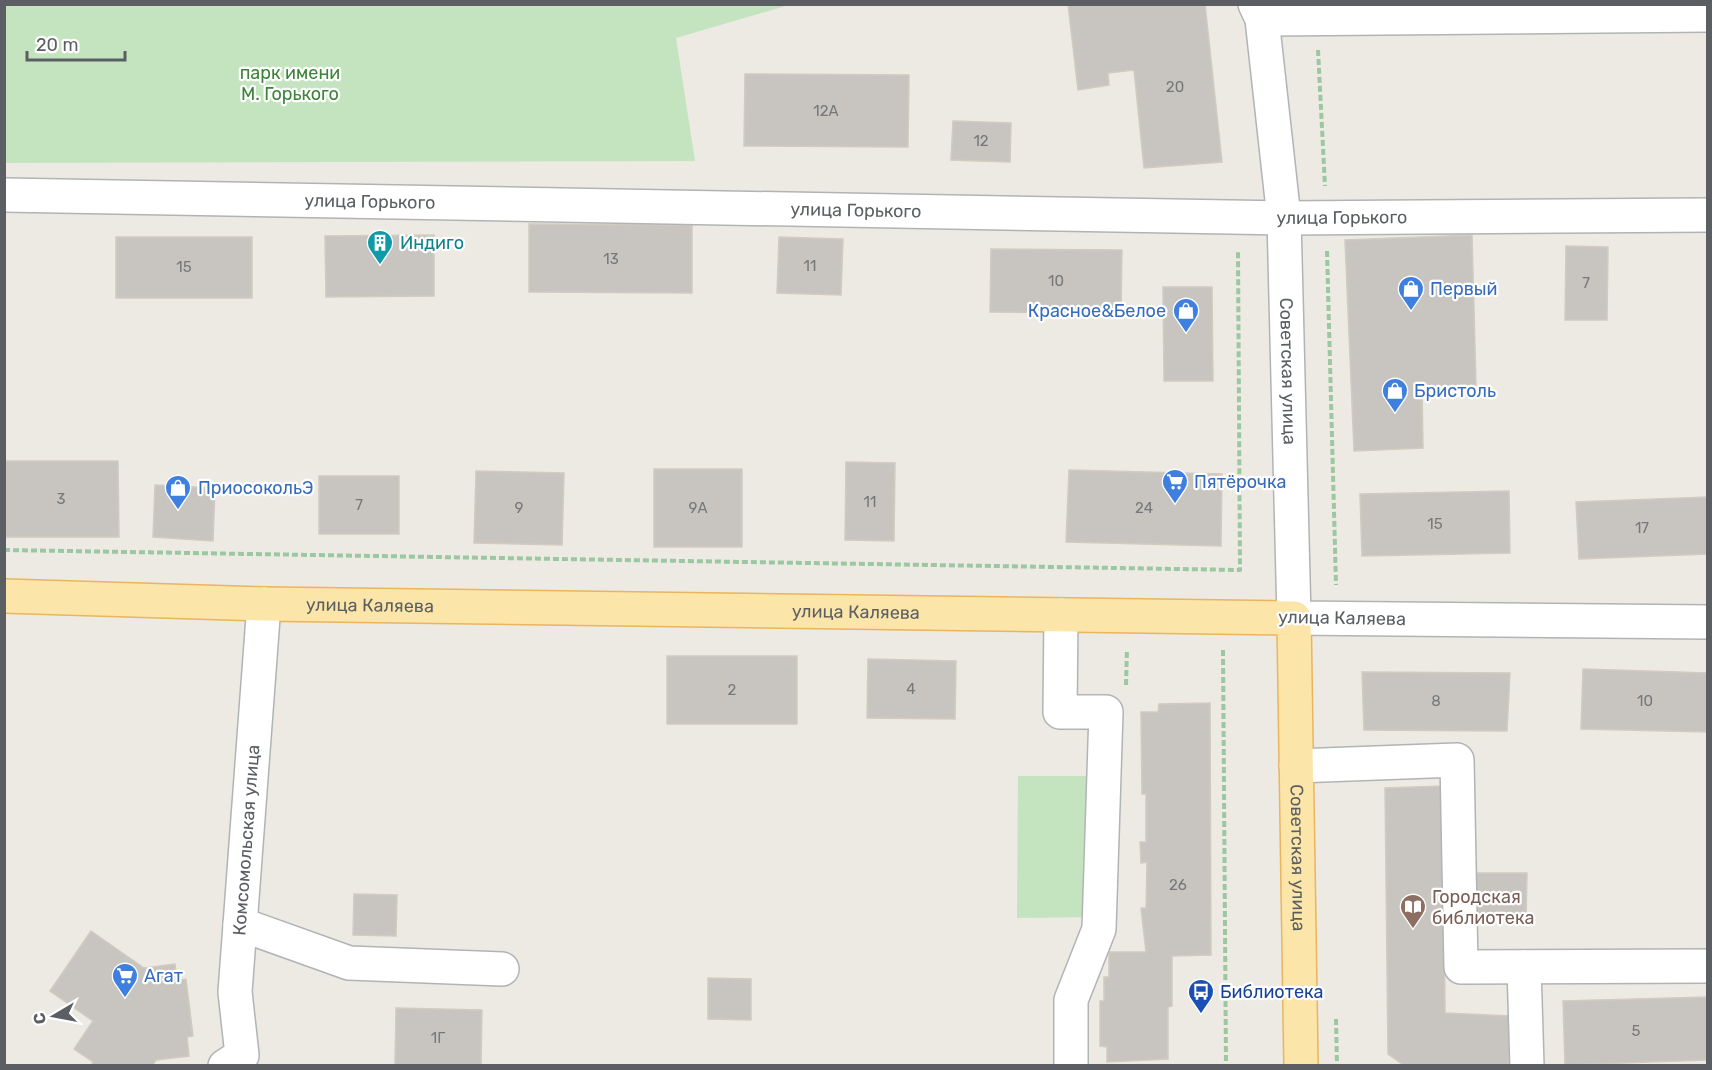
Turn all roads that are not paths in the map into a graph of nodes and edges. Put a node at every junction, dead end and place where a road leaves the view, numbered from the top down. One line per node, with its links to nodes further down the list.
1 (1259, 12): 2 (street); 5 (street, Советская улица)
2 (1707, 15)
3 (4, 195): 5 (street, улица Горького)
4 (1707, 215): 5 (street, улица Горького)
5 (1284, 218): 9 (street, Советская улица)
6 (4, 596): 7 (main road, улица Каляева)
7 (264, 604): 8 (main road, улица Каляева); 12 (street, Комсомольская улица)
8 (1061, 615): 9 (main road, улица Каляева); 17 (street)
9 (1294, 618): 10 (street, улица Каляева); 11 (main road, Советская улица)
10 (1707, 622)
11 (1296, 766): 14 (street); 18 (main road, Советская улица)
12 (240, 924): 15 (street); 16 (street, Комсомольская улица)
13 (1707, 966): 14 (street)
14 (1524, 967): 19 (street)
15 (502, 969)
16 (225, 1065)
17 (1071, 1065)
18 (1301, 1065)
19 (1527, 1065)

